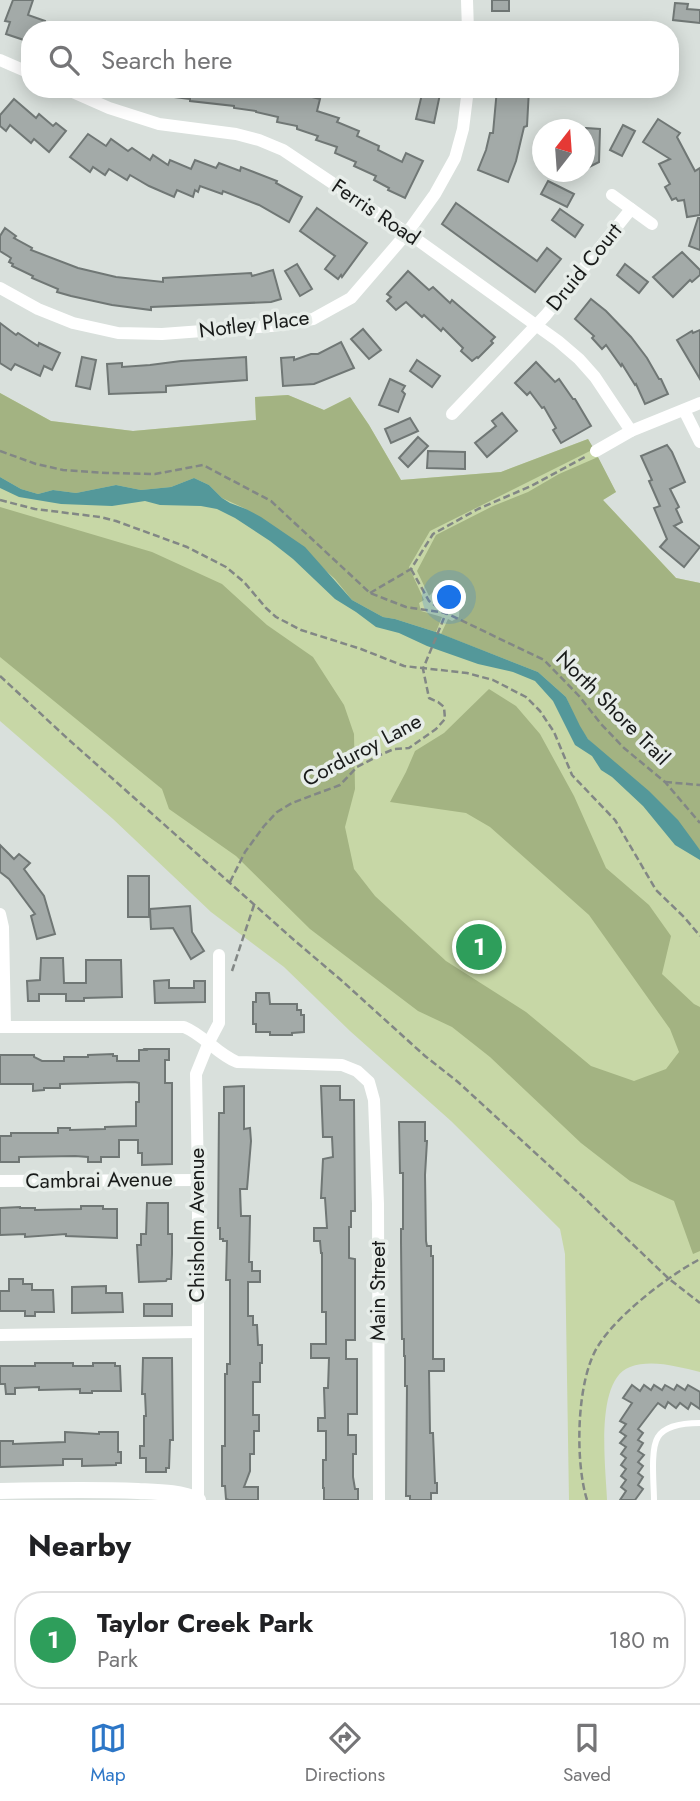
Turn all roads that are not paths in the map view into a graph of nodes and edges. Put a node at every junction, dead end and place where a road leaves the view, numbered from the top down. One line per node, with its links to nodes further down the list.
1 (467, 0): 2 (street)
2 (468, 21)
3 (0, 60): 4 (street)
4 (21, 70)
5 (86, 98): 10 (street, Ferris Road)
6 (467, 98): 10 (street, Notley Place)
7 (612, 195): 8 (street, Druid Court)
8 (631, 209): 9 (street, Druid Court); 12 (street, Druid Court)
9 (652, 223)
10 (407, 233): 11 (street, Notley Place); 12 (street, Ferris Road)
11 (0, 288)
12 (536, 326): 15 (street, Druid Court); 16 (street, Ferris Road)
13 (700, 403): 14 (street)
14 (684, 410): 16 (street); 17 (street)
15 (452, 414)
16 (631, 430): 18 (street)
17 (700, 442)
18 (596, 451)
19 (0, 914): 21 (street)
20 (219, 955): 22 (street, Chisholm Avenue)
21 (2, 1027): 22 (street)
22 (209, 1042): 23 (street, Chisholm Avenue); 30 (street, Main Street)
23 (198, 1180): 24 (street, Cambrai Avenue); 25 (street, Chisholm Avenue)
24 (0, 1181)
25 (197, 1332): 26 (street); 29 (street, Chisholm Avenue)
26 (0, 1335)
27 (700, 1423): 31 (lane)
28 (0, 1491): 29 (street)
29 (198, 1500)
30 (379, 1500)
31 (654, 1500)

